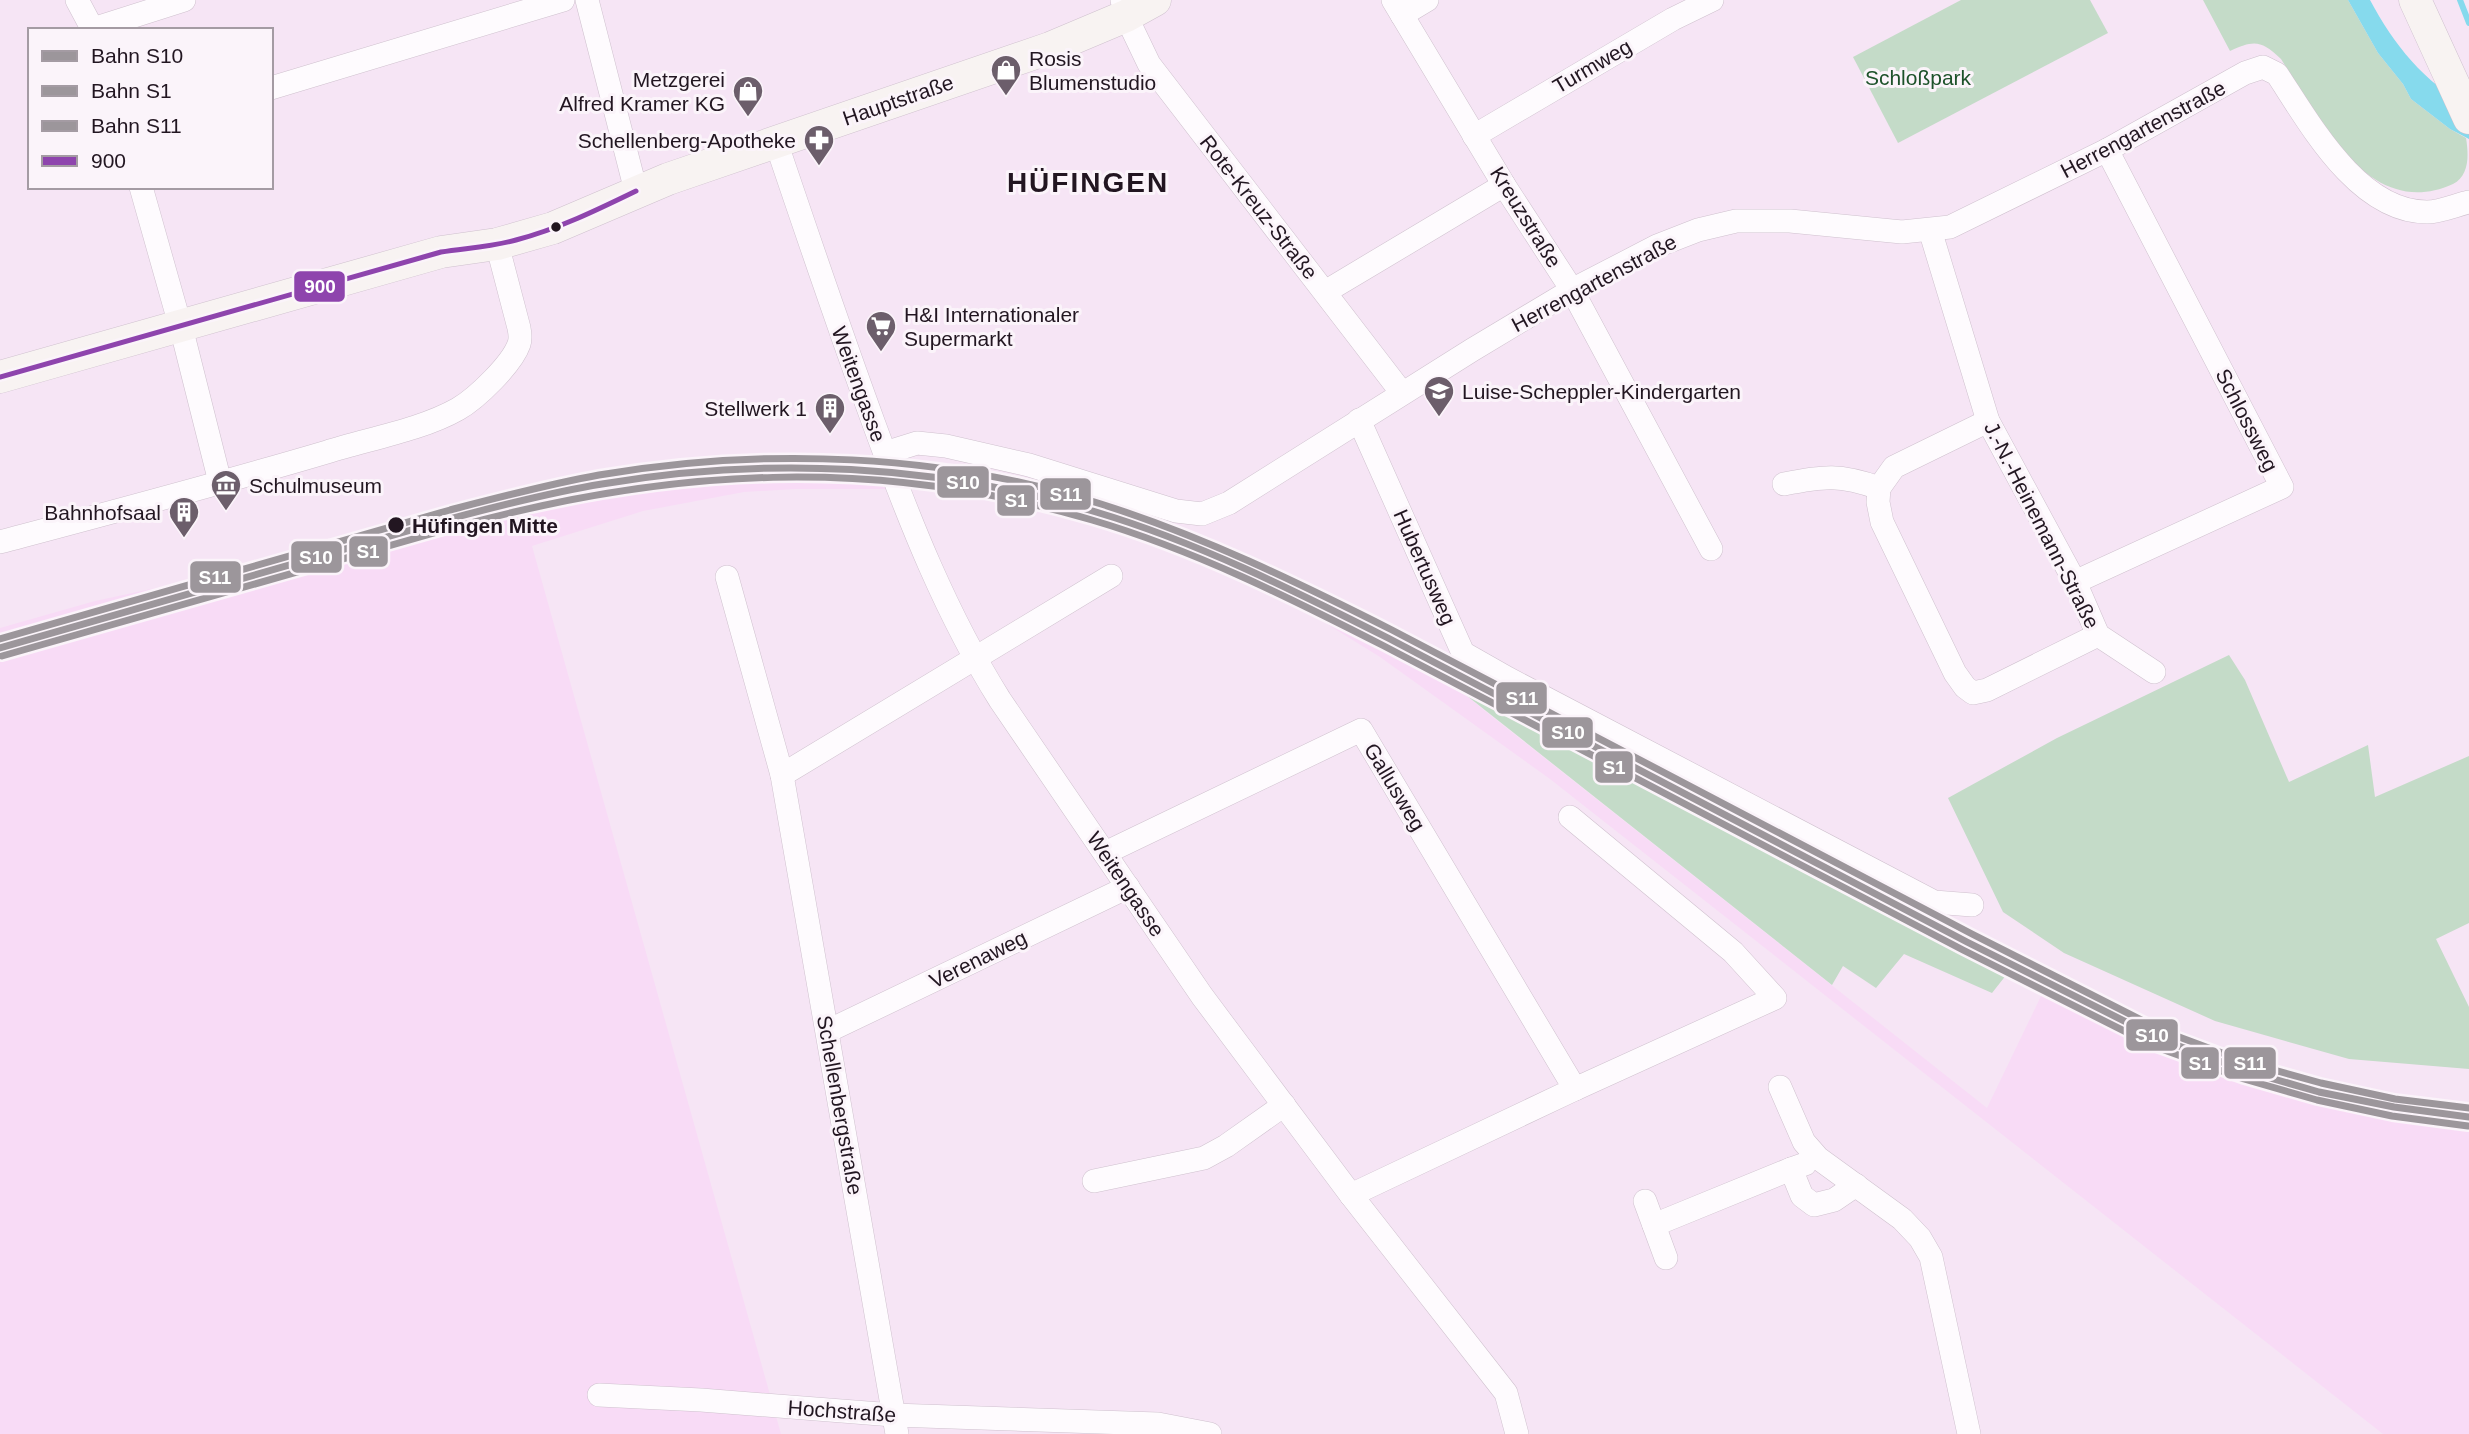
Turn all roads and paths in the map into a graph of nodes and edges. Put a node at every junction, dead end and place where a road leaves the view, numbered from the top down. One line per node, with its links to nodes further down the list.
1 (76, 0): 11 (street)
2 (184, 0): 12 (street)
3 (563, 0): 13 (street)
4 (587, 0): 20 (street)
5 (1155, 0): 9 (main road, Hauptstraße)
6 (1427, 0): 10 (street)
7 (1712, 0): 15 (street, Turmweg)
8 (2415, 0): 14 (main road)
9 (1124, 8): 16 (main road, Hauptstraße); 25 (street, Rote-Kreuz-Straße)
10 (1397, 8): 15 (street, Kreuzstraße)
11 (92, 28)
12 (96, 28)
13 (273, 87)
14 (2469, 118)
15 (1474, 136): 18 (street, Kreuzstraße)
16 (776, 142): 20 (main road, Hauptstraße); 31 (street, Weitengasse)
17 (2108, 150): 21 (street, Herrengartenstraße); 22 (street, Herrengartenstraße); 39 (street, Schlossweg)
18 (1504, 185): 24 (street, Kreuzstraße); 25 (street)
19 (142, 189): 26 (street)
20 (636, 191): 23 (main road, Hauptstraße)
21 (2469, 202)
22 (1930, 230): 24 (street, Herrengartenstraße); 30 (street, J.-N.-Heinemann-Straße)
23 (497, 244): 26 (main road, Hauptstraße); 32 (street)
24 (1572, 290): 28 (street, Herrengartenstraße); 36 (street, Kreuzstraße)
25 (1325, 292): 28 (street, Rote-Kreuz-Straße)
26 (181, 326): 27 (main road, Hauptstraße); 32 (street)
27 (0, 377)
28 (1402, 393): 29 (street, Herrengartenstraße)
29 (1359, 420): 31 (street, Herrengartenstraße); 47 (street, Hubertusweg)
30 (1988, 421): 34 (street); 39 (street, J.-N.-Heinemann-Straße)
31 (885, 453): 41 (street, Weitengasse)
32 (220, 482): 35 (street)
33 (1784, 484): 34 (street)
34 (1879, 488): 40 (street)
35 (0, 542)
36 (1711, 549)
37 (1111, 576): 41 (street)
38 (727, 578): 43 (street, Schellenbergstraße)
39 (2075, 582): 40 (street, J.-N.-Heinemann-Straße)
40 (2098, 635): 42 (street, J.-N.-Heinemann-Straße)
41 (974, 659): 43 (street); 45 (street, Weitengasse)
42 (2154, 672)
43 (782, 775): 48 (street, Schellenbergstraße)
44 (1570, 817): 50 (street)
45 (1105, 853): 46 (street, Weitengasse); 50 (street, Gallusweg)
46 (1128, 887): 48 (street, Verenaweg); 51 (street, Weitengasse)
47 (1972, 905)
48 (828, 1031): 61 (street, Schellenbergstraße)
49 (1780, 1087): 52 (street)
50 (1575, 1089): 56 (street)
51 (1284, 1105): 54 (street); 56 (street, Weitengasse)
52 (1818, 1158): 53 (street); 55 (street)
53 (1791, 1169): 55 (street); 58 (street)
54 (1094, 1181)
55 (1856, 1185): 64 (street)
56 (1351, 1195): 63 (street, Weitengasse)
57 (1645, 1200): 58 (street)
58 (1654, 1225): 59 (street)
59 (1666, 1258)
60 (599, 1395): 61 (street, Hochstraße)
61 (895, 1425): 62 (street, Hochstraße)
62 (1210, 1434)
63 (1517, 1434)
64 (1969, 1434)

